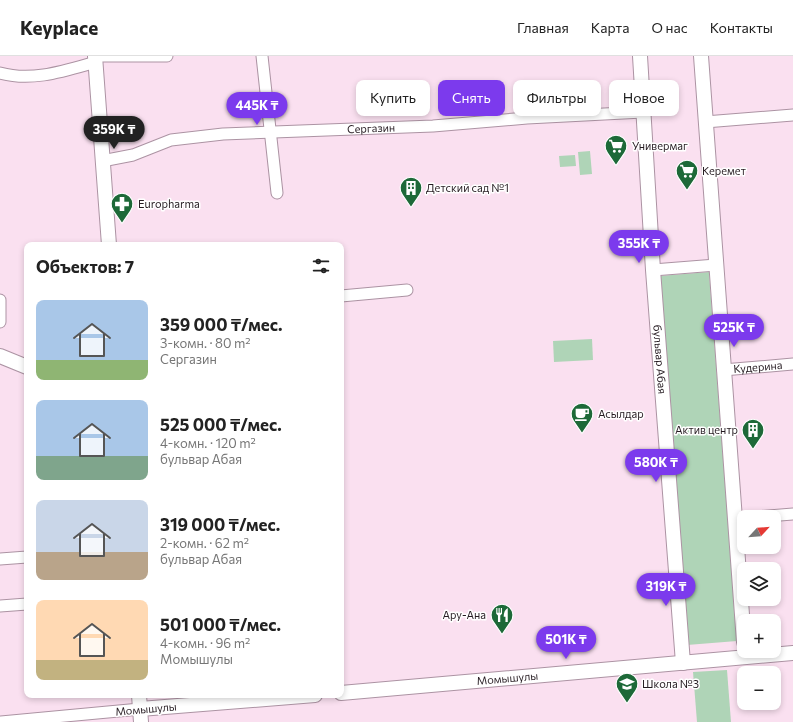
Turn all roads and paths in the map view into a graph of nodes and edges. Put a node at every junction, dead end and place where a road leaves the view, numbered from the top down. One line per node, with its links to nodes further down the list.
1 (167, 56): 5 (street)
2 (262, 56): 12 (street)
3 (640, 56): 7 (main road, бульвар Абая)
4 (701, 56): 11 (main road)
5 (97, 58): 6 (street); 13 (main road)
6 (0, 73)
7 (641, 80)
8 (609, 114): 12 (street, Сергазин)
9 (793, 115): 11 (street)
10 (643, 116): 17 (main road, бульвар Абая)
11 (705, 122): 16 (main road)
12 (269, 132): 13 (street, Сергазин); 14 (street)
13 (102, 161): 15 (main road)
14 (278, 194)
15 (109, 242)
16 (716, 265): 17 (street); 25 (main road)
17 (653, 270): 38 (main road, бульвар Абая)
18 (407, 290): 19 (street)
19 (344, 296)
20 (0, 300): 21 (street)
21 (0, 322)
22 (0, 356): 24 (main road)
23 (793, 364): 25 (street, Кудерина)
24 (24, 366)
25 (723, 370): 26 (main road)
26 (738, 510)
27 (793, 514): 28 (street)
28 (781, 515)
29 (740, 554): 34 (main road)
30 (24, 557): 31 (street)
31 (0, 558)
32 (24, 604): 33 (street)
33 (0, 606)
34 (743, 614)
35 (781, 653): 36 (main road, Момышулы)
36 (793, 653)
37 (737, 655): 38 (main road, Момышулы)
38 (683, 663): 39 (main road, Момышулы)
39 (344, 693)
40 (139, 698): 42 (main road)
41 (290, 698): 42 (main road, Момышулы)
42 (140, 716): 43 (street, Момышулы)
43 (0, 722)

